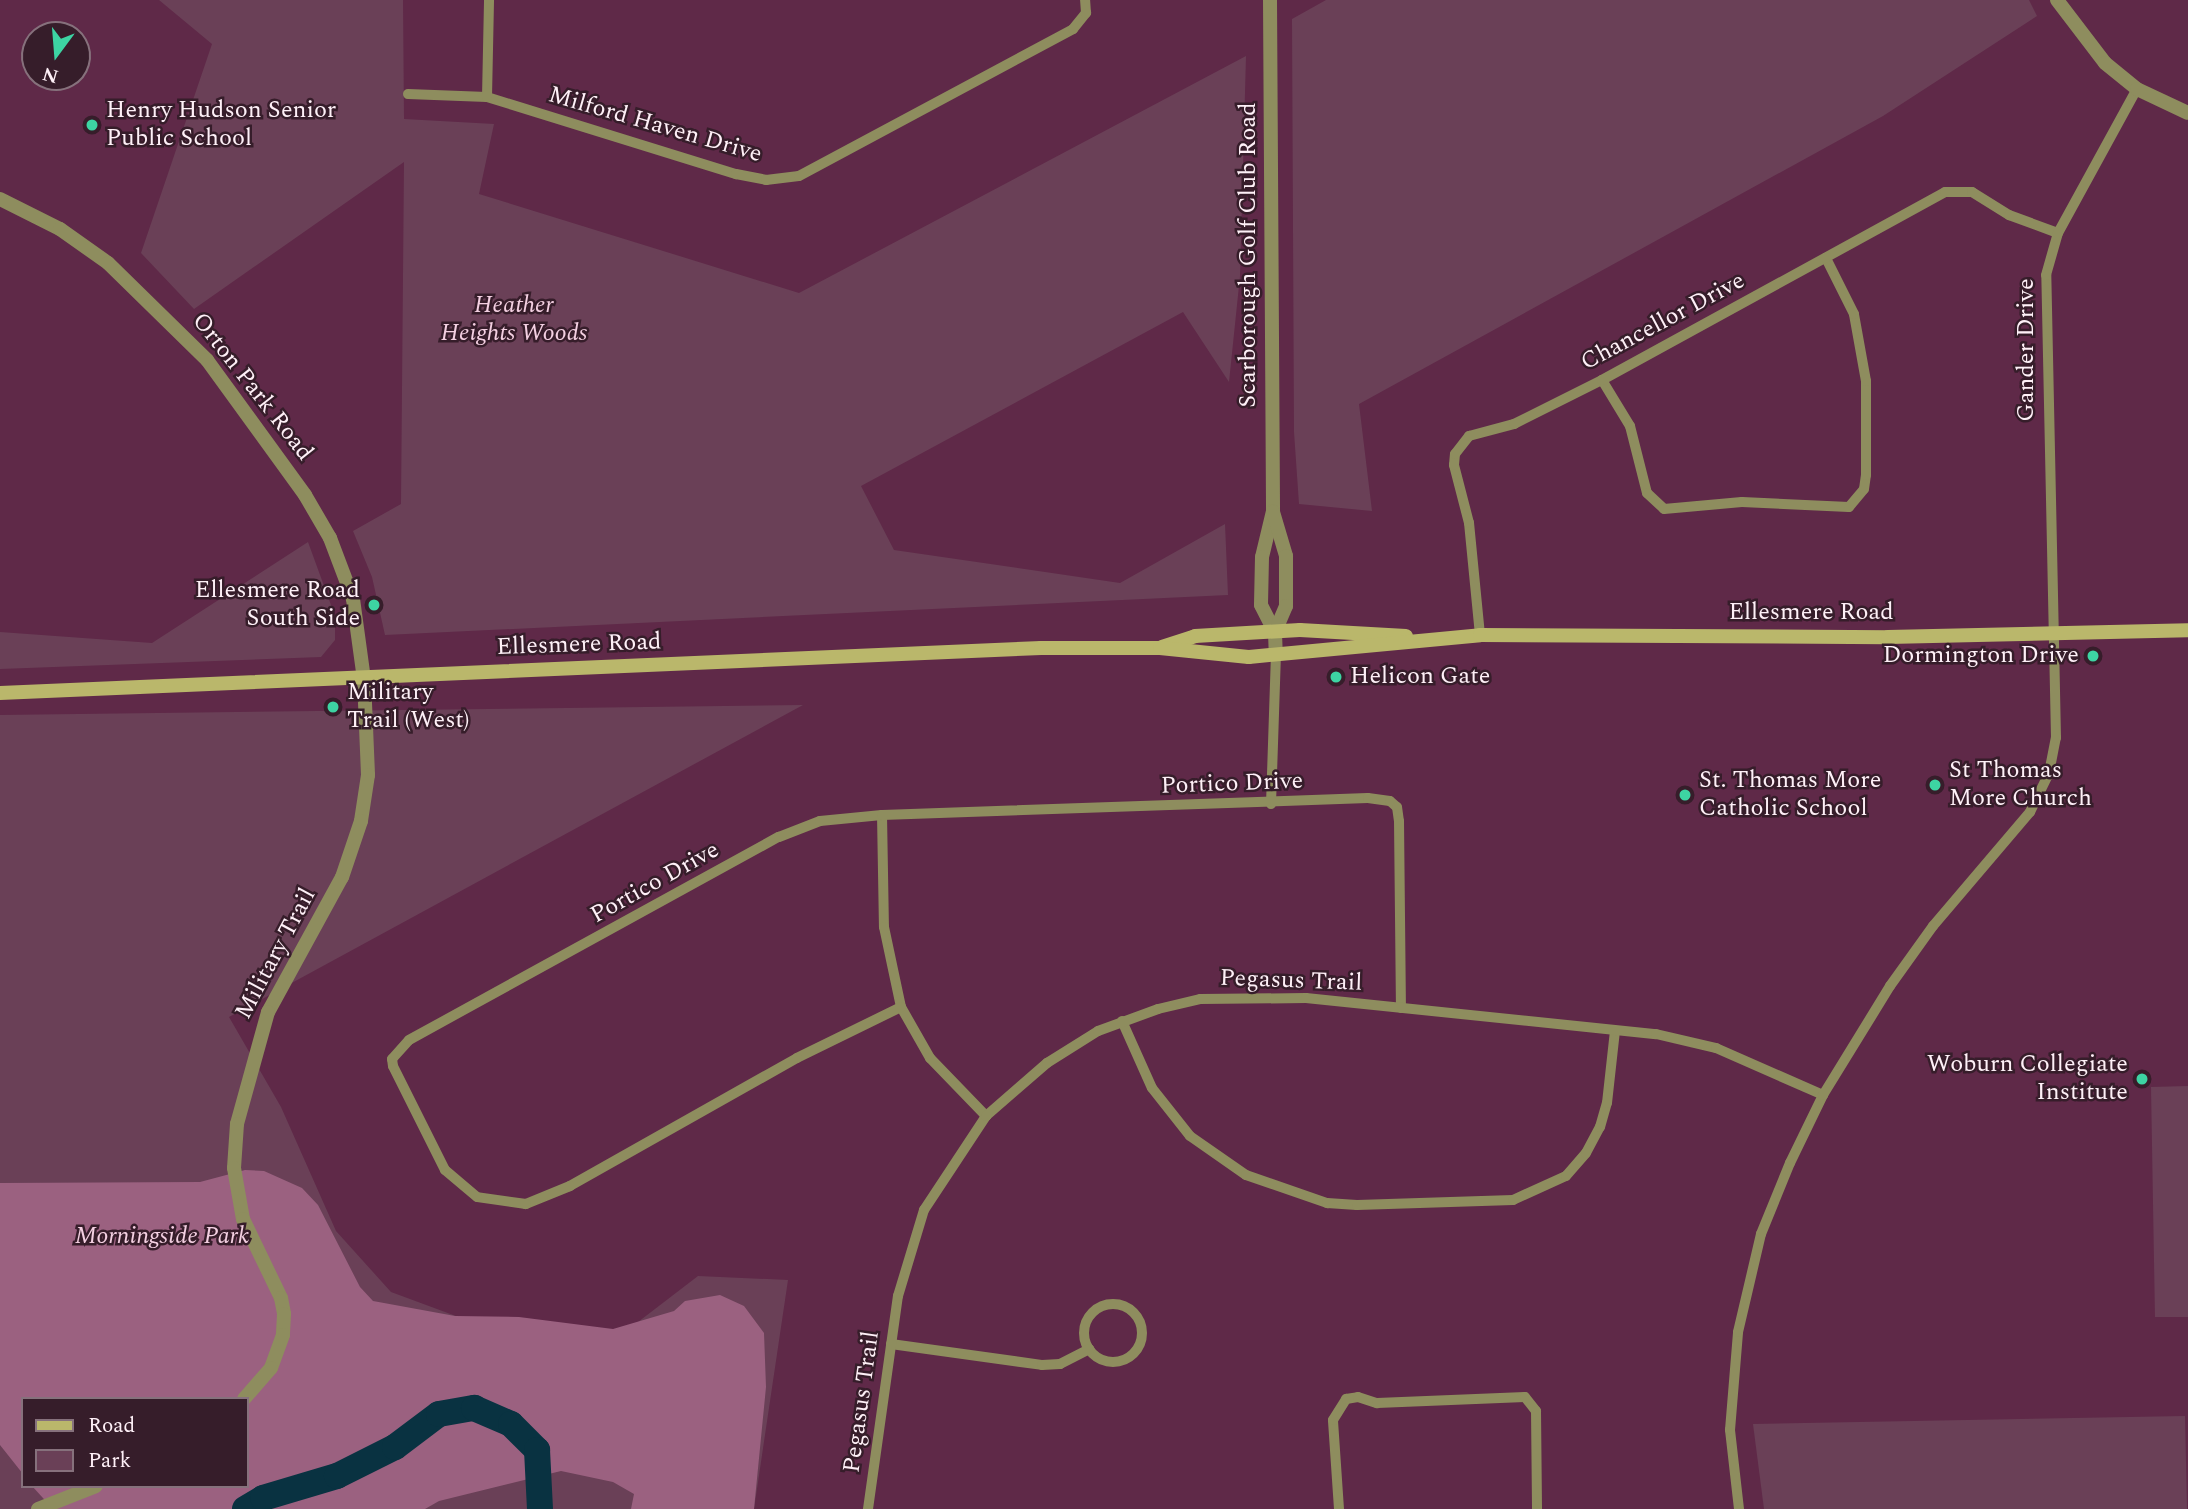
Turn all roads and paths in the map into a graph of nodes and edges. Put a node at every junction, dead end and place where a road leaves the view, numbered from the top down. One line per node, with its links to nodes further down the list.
1 (489, 0): 7 (street)
2 (1086, 0): 7 (street, Milford Haven Drive)
3 (1270, 0): 13 (street, Scarborough Golf Club Road)
4 (2057, 0): 5 (street)
5 (2137, 89): 8 (street); 10 (street, Gander Drive)
6 (408, 94): 7 (street, Milford Haven Drive)
7 (487, 97)
8 (2188, 113)
9 (0, 199): 21 (street, Orton Park Road)
10 (2058, 233): 11 (street, Chancellor Drive); 16 (street, Gander Drive)
11 (1826, 258): 12 (street, Chancellor Drive); 12 (street)
12 (1602, 380): 17 (street, Chancellor Drive)
13 (1273, 511): 15 (street, Scarborough Golf Club Road); 15 (street, Scarborough Golf Club Road)
14 (2188, 630): 16 (main road, Ellesmere Road)
15 (1275, 632): 18 (main road, Ellesmere Road); 19 (main road, Ellesmere Road); 20 (street, Scarborough Golf Club Road)
16 (2052, 632): 17 (main road, Ellesmere Road); 29 (street)
17 (1480, 635): 18 (main road, Ellesmere Road)
18 (1435, 639): 20 (main road, Ellesmere Road)
19 (1160, 648): 20 (main road, Ellesmere Road); 21 (main road, Ellesmere Road)
20 (1276, 655): 23 (street)
21 (365, 679): 22 (main road, Ellesmere Road); 33 (street, Military Trail)
22 (0, 693)
23 (1271, 804): 24 (street, Portico Drive); 26 (street, Portico Drive)
24 (882, 816): 25 (street); 25 (street, Portico Drive)
25 (901, 1007): 30 (street)
26 (1401, 1008): 27 (street, Pegasus Trail); 28 (street, Pegasus Trail)
27 (1122, 1021): 28 (street); 30 (street, Pegasus Trail)
28 (1615, 1031): 29 (street, Pegasus Trail)
29 (1823, 1095): 39 (street)
30 (986, 1116): 31 (street, Pegasus Trail)
31 (891, 1344): 32 (street); 36 (street, Pegasus Trail)
32 (1089, 1349): 32 (street)
33 (246, 1397)
34 (91, 1488): 35 (street)
35 (38, 1509)
36 (868, 1509)
37 (1339, 1509): 38 (street)
38 (1537, 1509)
39 (1739, 1509)

